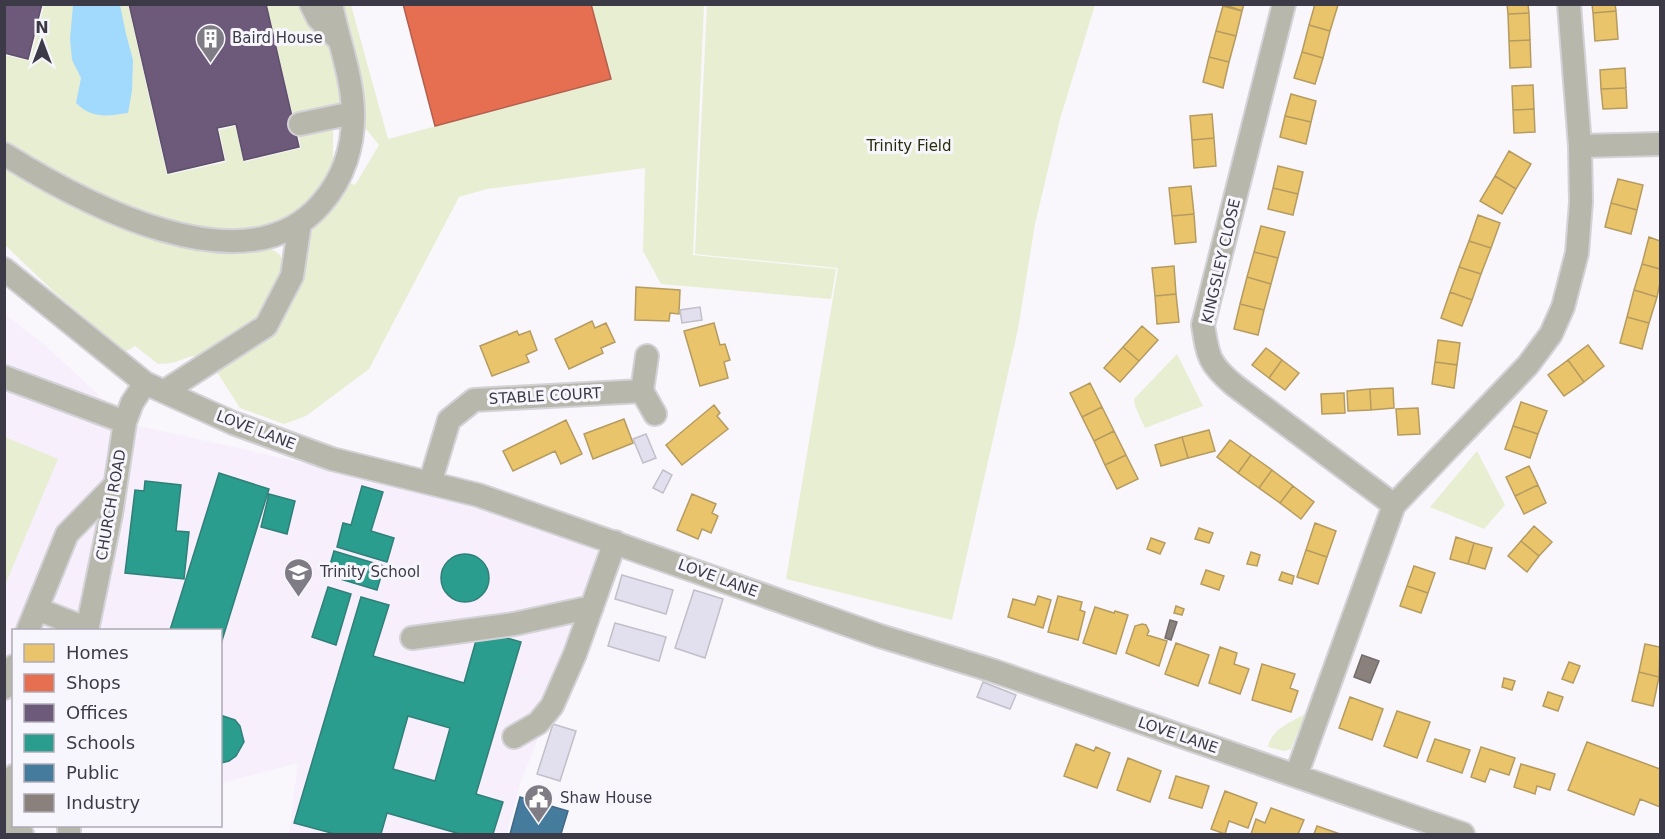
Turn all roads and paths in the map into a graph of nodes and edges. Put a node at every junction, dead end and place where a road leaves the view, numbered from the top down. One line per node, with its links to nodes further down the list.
1 (311, 4): 5 (street)
2 (331, 4): 5 (street)
3 (1284, 4): 21 (street, KINGSLEY CLOSE)
4 (1569, 4): 9 (street)
5 (340, 41): 6 (street)
6 (353, 113): 7 (street); 11 (street)
7 (300, 123)
8 (1660, 144): 9 (street)
9 (1580, 146): 21 (street)
10 (4, 154): 11 (street)
11 (300, 223): 15 (street)
12 (4, 269): 15 (street, LOVE LANE)
13 (648, 356): 16 (street)
14 (4, 377): 18 (street)
15 (155, 387): 18 (street, CHURCH ROAD); 19 (street, LOVE LANE)
16 (642, 391): 17 (street); 19 (street, STABLE COURT)
17 (656, 414)
18 (125, 422): 20 (street, CHURCH ROAD)
19 (430, 483): 22 (street, LOVE LANE)
20 (115, 485): 24 (street); 27 (street, CHURCH ROAD)
21 (1394, 505): 32 (street)
22 (615, 542): 23 (street); 32 (street, LOVE LANE)
23 (592, 607): 28 (street); 31 (street)
24 (37, 609): 25 (street); 26 (street)
25 (28, 629)
26 (85, 629)
27 (87, 629)
28 (412, 638)
29 (12, 670): 30 (street)
30 (4, 688)
31 (514, 737)
32 (1296, 776): 35 (street, LOVE LANE)
33 (12, 782): 34 (street)
34 (12, 826)
35 (1463, 834)

